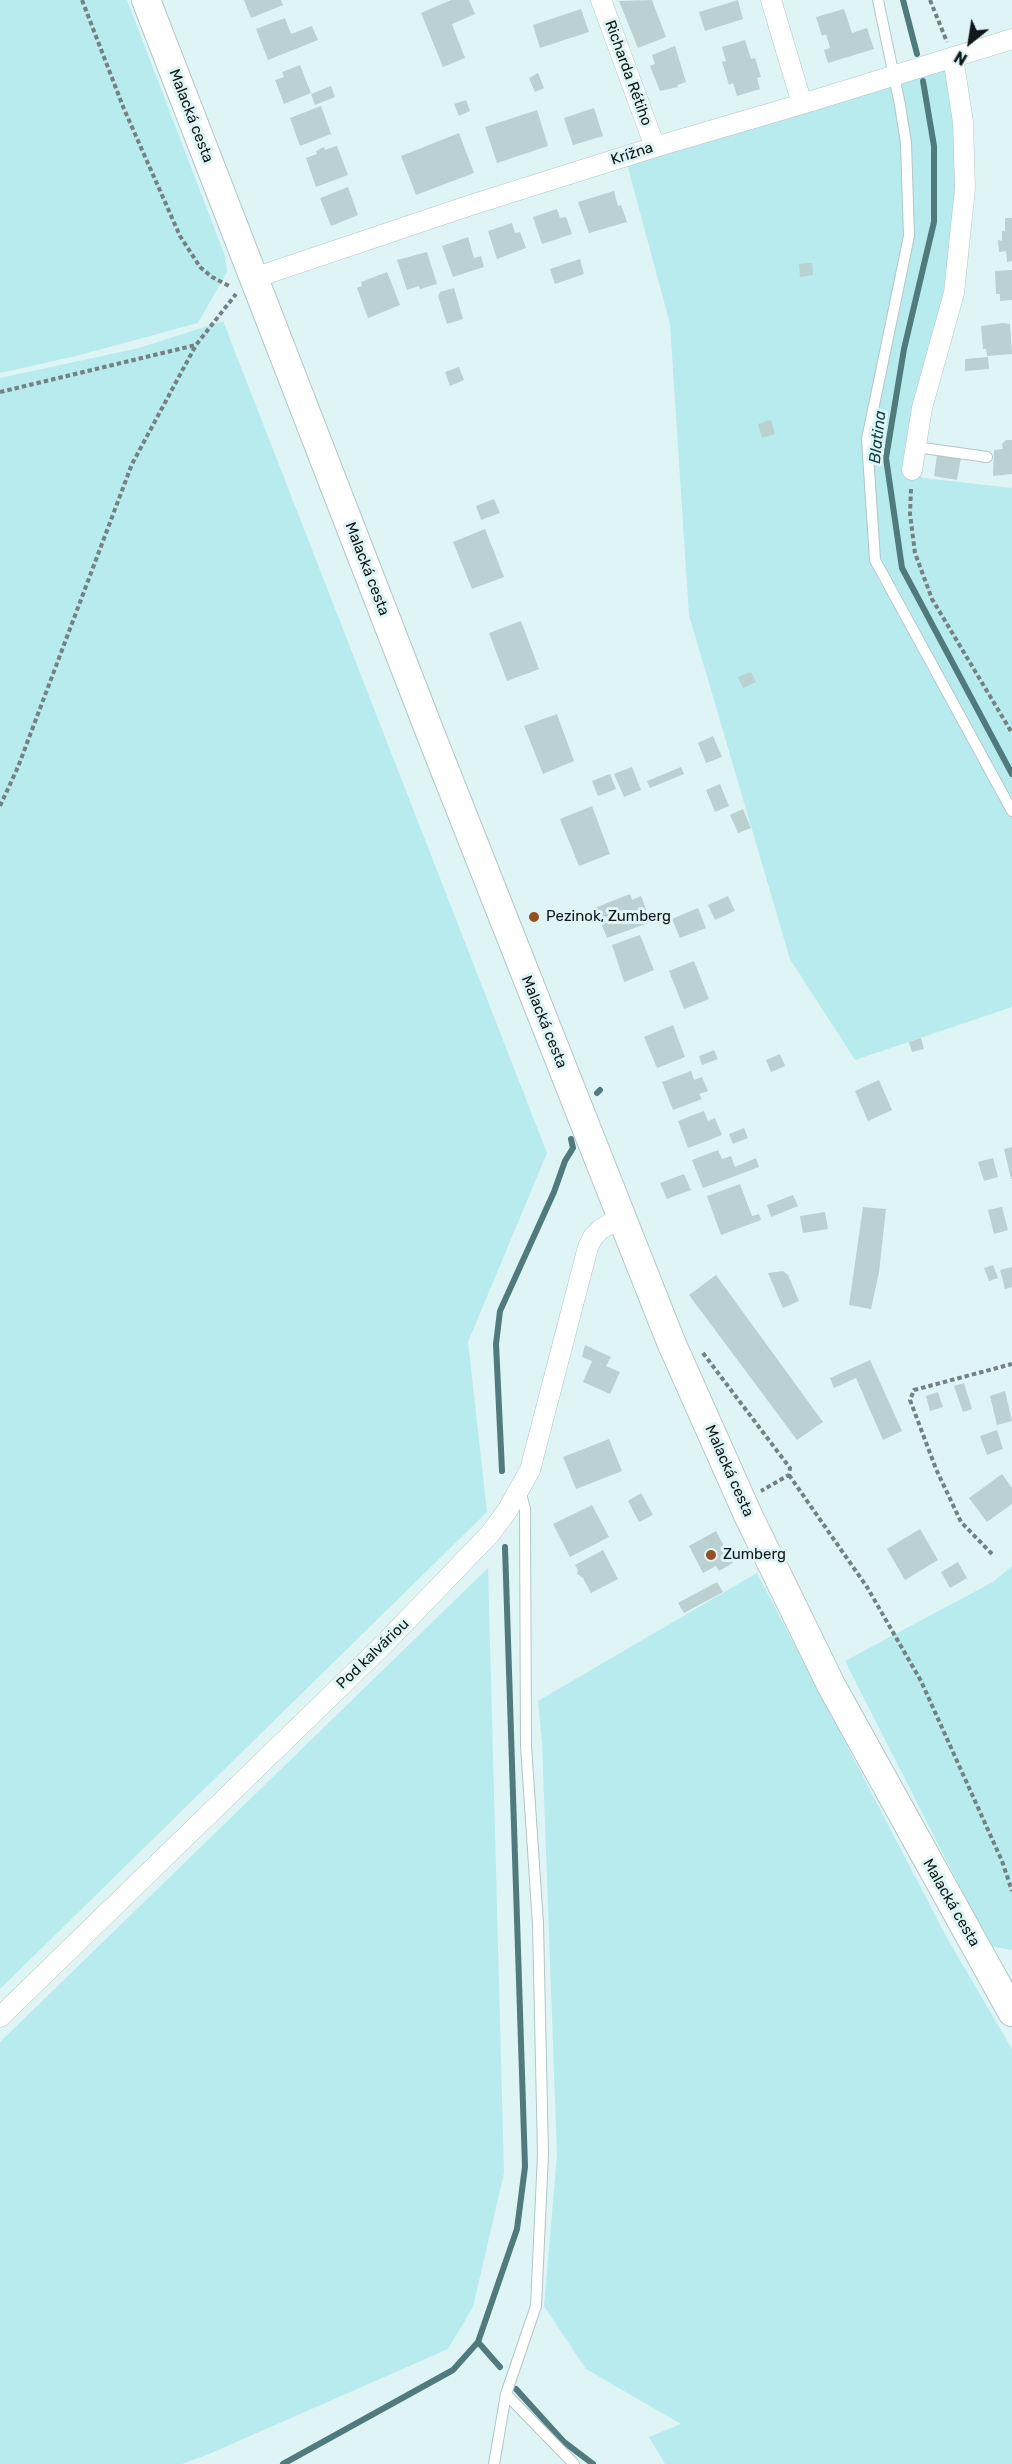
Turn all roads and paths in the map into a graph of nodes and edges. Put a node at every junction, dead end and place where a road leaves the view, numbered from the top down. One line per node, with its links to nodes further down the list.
1 (82, 0): 12 (path)
2 (146, 0): 12 (main road, Malacká cesta)
3 (601, 0): 11 (street, Richarda Rétiho)
4 (771, 0): 10 (street)
5 (878, 0): 9 (lane)
6 (930, 0): 8 (path)
7 (1012, 39): 8 (street, Krížna)
8 (949, 58): 9 (street, Krížna); 15 (street)
9 (898, 74): 10 (street, Krížna); 20 (lane)
10 (802, 104): 11 (street, Krížna)
11 (655, 147): 12 (street, Krížna)
12 (246, 285): 13 (path); 21 (main road, Malacká cesta)
13 (196, 345): 14 (path); 19 (path)
14 (0, 392)
15 (916, 447): 16 (lane); 17 (street)
16 (987, 457)
17 (912, 470): 18 (path)
18 (1012, 733)
19 (0, 806)
20 (1012, 811)
21 (622, 1218): 22 (main road, Malacká cesta); 25 (street, Pod kalváriou)
22 (672, 1342): 24 (path); 26 (main road, Malacká cesta)
23 (1012, 1364): 27 (path)
24 (789, 1475): 26 (path); 28 (path)
25 (520, 1490): 31 (street, Pod kalváriou); 32 (lane)
26 (742, 1501): 29 (main road, Malacká cesta)
27 (992, 1554)
28 (1012, 1891)
29 (1002, 1974): 30 (main road, Malacká cesta)
30 (1012, 2012)
31 (0, 2017)
32 (506, 2394): 33 (lane); 34 (lane)
33 (494, 2464)
34 (574, 2464)

